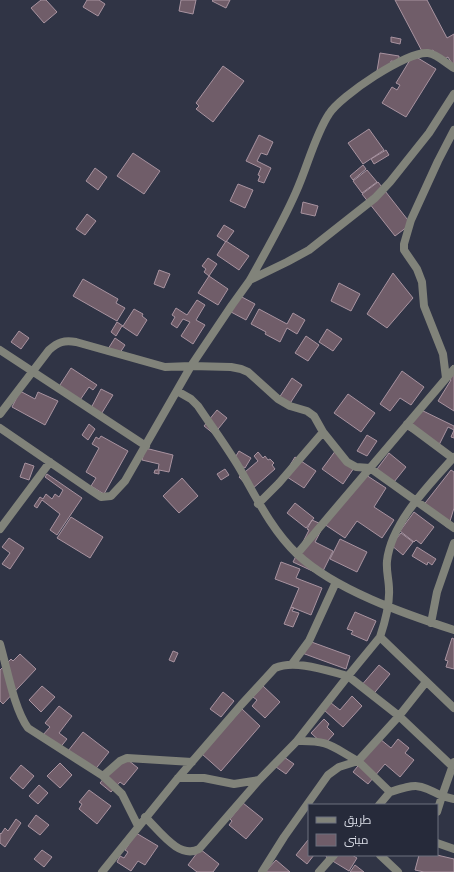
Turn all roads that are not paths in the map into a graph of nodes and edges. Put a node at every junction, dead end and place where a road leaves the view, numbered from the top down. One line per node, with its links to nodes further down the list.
1 (454, 68): 4 (street)
2 (454, 94): 4 (street)
3 (454, 130): 9 (street)
4 (250, 280): 6 (street)
5 (0, 350): 8 (street)
6 (191, 366): 8 (street); 10 (street); 14 (street)
7 (454, 369): 9 (street)
8 (33, 372): 11 (street); 15 (street)
9 (446, 378): 12 (street)
10 (177, 391): 15 (street); 20 (street)
11 (0, 414)
12 (407, 424): 16 (street); 18 (street)
13 (0, 428): 17 (street)
14 (323, 432): 18 (street); 20 (street)
15 (146, 446): 17 (street)
16 (454, 458): 19 (street)
17 (50, 462): 21 (street)
18 (370, 468): 19 (street); 25 (street)
19 (417, 501): 22 (street); 27 (street)
20 (258, 504): 25 (street)
21 (3, 518): 23 (street)
22 (454, 528)
23 (0, 529)
24 (454, 543): 28 (street)
25 (297, 554): 26 (street)
26 (336, 582): 27 (street); 32 (street)
27 (388, 606): 28 (street); 30 (street)
28 (431, 623): 29 (street)
29 (454, 630)
30 (380, 637): 33 (street); 34 (street)
31 (0, 644): 41 (street)
32 (292, 664): 33 (street); 39 (street)
33 (348, 676): 36 (street); 37 (street)
34 (426, 682): 35 (street); 36 (street)
35 (454, 708)
36 (399, 716): 38 (street); 40 (street)
37 (297, 741): 38 (street); 43 (street)
38 (358, 761): 44 (street); 56 (street)
39 (192, 762): 41 (street); 42 (street)
40 (453, 764): 45 (street)
41 (103, 776): 50 (street)
42 (178, 778): 43 (street); 49 (street)
43 (259, 780): 49 (street)
44 (390, 792): 45 (street); 47 (street)
45 (442, 796): 46 (street); 48 (street)
46 (454, 799)
47 (380, 804)
48 (438, 809)
49 (145, 817): 50 (street)
50 (138, 826): 55 (street)
51 (438, 843): 52 (street)
52 (454, 849)
53 (333, 856): 57 (street)
54 (381, 856): 58 (street)
55 (106, 870)
56 (262, 872)
57 (319, 872)
58 (398, 872)

